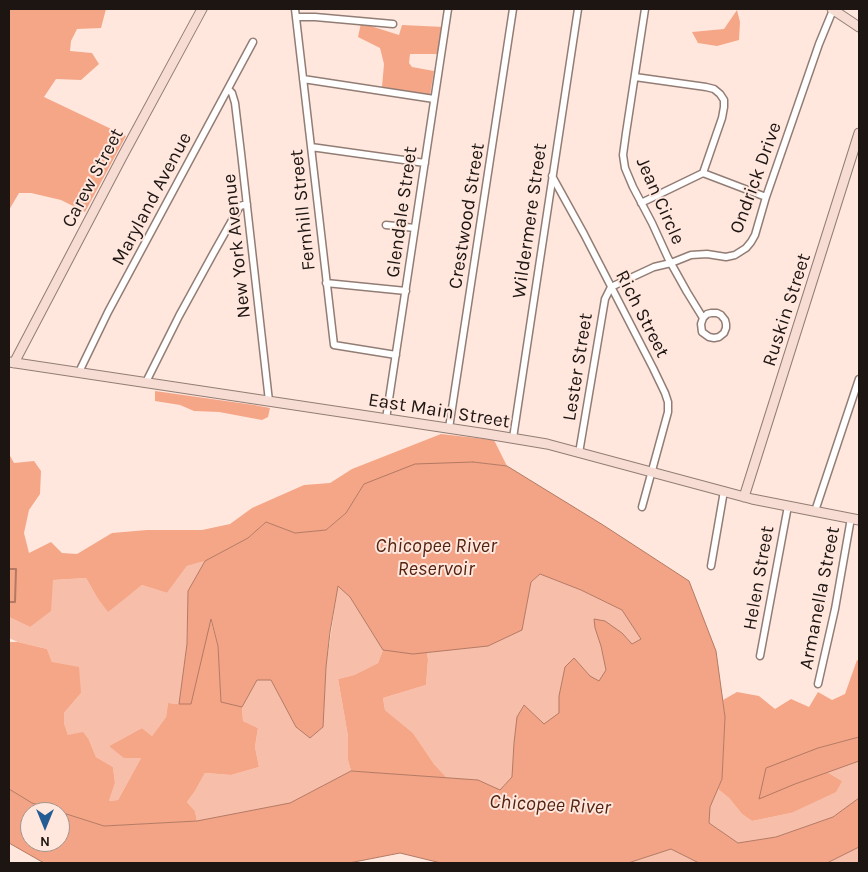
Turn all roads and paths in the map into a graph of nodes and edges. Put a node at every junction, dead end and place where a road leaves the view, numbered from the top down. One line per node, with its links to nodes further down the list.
1 (202, 9): 32 (main road, Carew Street)
2 (295, 9): 8 (street, Fernhill Street)
3 (448, 9): 15 (street, Glendale Street)
4 (513, 9): 38 (street, Crestwood Street)
5 (578, 9): 20 (street, Wildermere Street)
6 (645, 9): 12 (street, Jean Circle)
7 (832, 9): 10 (main road); 21 (street, Ondrick Drive)
8 (296, 17): 9 (street); 13 (street, Fernhill Street)
9 (393, 24)
10 (859, 27)
11 (253, 42): 14 (street, Maryland Avenue)
12 (635, 77): 19 (street); 22 (street, Jean Circle)
13 (303, 79): 15 (street); 17 (street, Fernhill Street)
14 (228, 88): 23 (street, New York Avenue); 33 (street, Maryland Avenue)
15 (434, 99): 18 (street, Glendale Street)
16 (859, 133): 43 (main road, Ruskin Street)
17 (311, 147): 18 (street); 27 (street, Fernhill Street)
18 (425, 163): 25 (street, Glendale Street)
19 (703, 173): 21 (street); 22 (street)
20 (552, 176): 28 (street, Rich Street); 39 (street, Wildermere Street)
21 (766, 198): 26 (street, Ondrick Drive)
22 (641, 202): 26 (street, Jean Circle)
23 (246, 204): 35 (street); 36 (street, New York Avenue)
24 (386, 225): 25 (street)
25 (415, 228): 29 (street, Glendale Street)
26 (671, 263): 28 (street, Ondrick Drive); 30 (street, Jean Circle)
27 (326, 283): 29 (street); 31 (street, Fernhill Street)
28 (611, 287): 40 (street, Lester Street); 41 (street, Rich Street)
29 (406, 291): 31 (street, Glendale Street)
30 (703, 318): 30 (street, Jean Circle)
31 (396, 355): 37 (street, Glendale Street)
32 (11, 363): 33 (main road, East Main Street)
33 (79, 372): 35 (main road, East Main Street)
34 (859, 379): 46 (street)
35 (146, 382): 36 (main road, East Main Street)
36 (269, 401): 37 (main road, East Main Street)
37 (386, 419): 38 (main road, East Main Street)
38 (449, 428): 39 (main road, East Main Street)
39 (513, 438): 40 (main road, East Main Street)
40 (579, 453): 41 (main road, East Main Street)
41 (652, 473): 42 (main road, East Main Street); 45 (street, Rich Street)
42 (724, 492): 43 (main road, East Main Street); 48 (street)
43 (744, 497): 44 (main road, East Main Street)
44 (788, 506): 46 (main road, East Main Street); 49 (street, Helen Street)
45 (642, 508)
46 (815, 511): 47 (main road, East Main Street)
47 (855, 519): 50 (street, Armanella Street)
48 (711, 566)
49 (760, 656)
50 (818, 684)

